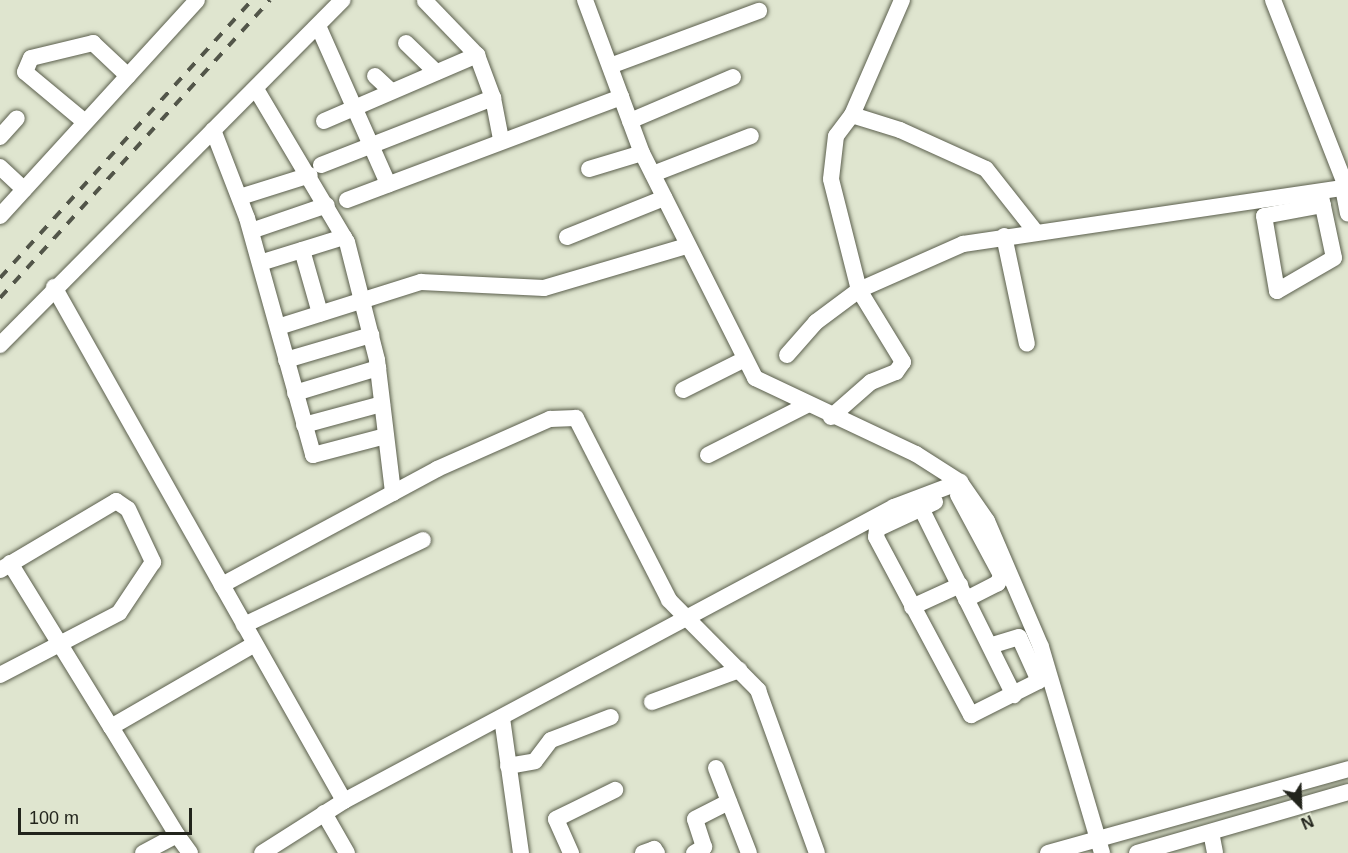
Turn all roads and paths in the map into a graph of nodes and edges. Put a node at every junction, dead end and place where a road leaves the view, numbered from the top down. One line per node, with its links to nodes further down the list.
1 (197, 0): 13 (street)
2 (343, 0): 8 (street)
3 (585, 0): 11 (street)
4 (902, 0): 21 (street)
5 (1273, 0): 38 (street)
6 (425, 2): 10 (street)
7 (759, 11): 11 (street)
8 (319, 28): 16 (street); 20 (street)
9 (406, 43): 12 (street)
10 (477, 55): 12 (street); 19 (street)
11 (610, 66): 18 (street)
12 (436, 72): 17 (street)
13 (128, 76): 25 (street); 25 (street)
14 (375, 76): 17 (street)
15 (733, 77): 24 (street)
16 (256, 89): 26 (street); 34 (street)
17 (391, 91): 20 (street)
18 (621, 97): 24 (street); 29 (street)
19 (493, 98): 29 (street); 30 (street)
20 (357, 105): 23 (street); 30 (street)
21 (852, 115): 47 (street); 55 (street)
22 (17, 118): 28 (street)
23 (324, 121)
24 (630, 121): 31 (street)
25 (86, 122): 37 (street)
26 (213, 130): 39 (street); 54 (street)
27 (751, 136): 35 (street)
28 (0, 137)
29 (501, 139): 36 (street)
30 (372, 145): 34 (street); 36 (street)
31 (642, 153): 33 (street); 35 (street)
32 (0, 167): 37 (street)
33 (589, 169)
34 (316, 170): 39 (street); 43 (street)
35 (652, 174): 40 (street)
36 (388, 184): 42 (street)
37 (24, 189): 45 (street)
38 (1346, 190): 41 (street); 44 (street)
39 (240, 197): 46 (street)
40 (664, 198): 50 (street); 51 (street)
41 (1321, 199): 41 (street); 47 (street)
42 (347, 200)
43 (327, 205): 46 (street); 49 (street)
44 (1348, 214)
45 (0, 216)
46 (251, 231): 53 (street)
47 (1035, 231): 48 (street)
48 (1004, 236): 55 (street); 60 (street)
49 (344, 237): 52 (street); 56 (street)
50 (567, 237)
51 (687, 246): 56 (street); 63 (street)
52 (302, 250): 53 (street); 57 (street)
53 (260, 263): 58 (street)
54 (54, 287): 61 (street); 79 (street)
55 (859, 290): 62 (street); 70 (street)
56 (362, 300): 57 (street); 59 (street)
57 (320, 313): 58 (street)
58 (278, 327): 64 (street)
59 (371, 335): 64 (street); 65 (street)
60 (1027, 344)
61 (0, 345)
62 (787, 355)
63 (745, 359): 66 (street); 69 (street)
64 (286, 360): 67 (street)
65 (378, 368): 67 (street); 68 (street)
66 (683, 390)
67 (295, 393): 71 (street)
68 (382, 404): 71 (street); 72 (street)
69 (807, 405): 70 (street); 73 (street)
70 (831, 417): 74 (street)
71 (304, 425): 72 (street)
72 (386, 436): 75 (street)
73 (708, 455)
74 (960, 482): 76 (street); 104 (street)
75 (393, 493): 79 (street); 82 (street)
76 (919, 503): 80 (street); 80 (street); 81 (street); 82 (street)
77 (423, 540): 83 (street)
78 (5, 567): 84 (street); 84 (street)
79 (222, 585): 83 (street)
80 (963, 592): 81 (street); 86 (street)
81 (912, 607): 89 (street)
82 (686, 617): 87 (street); 92 (street)
83 (244, 625): 85 (street)
84 (62, 644): 88 (street); 93 (street)
85 (255, 644): 93 (street); 99 (street)
86 (990, 646): 89 (street); 89 (street)
87 (739, 670): 90 (street); 115 (street)
88 (0, 675)
89 (1014, 696)
90 (652, 702)
91 (611, 717): 94 (street)
92 (502, 718): 94 (street); 99 (street)
93 (111, 727): 103 (street)
94 (508, 766): 109 (street)
95 (716, 768): 100 (street)
96 (1348, 769): 104 (street)
97 (615, 790): 110 (street)
98 (1348, 792): 102 (street)
99 (344, 801): 101 (street)
100 (729, 801): 113 (street); 114 (street)
101 (324, 813): 107 (street); 108 (street)
102 (1211, 832): 117 (street); 118 (street)
103 (177, 835): 105 (street); 106 (street)
104 (1101, 846): 116 (street)
105 (143, 853)
106 (190, 853)
107 (262, 853)
108 (346, 853)
109 (521, 853)
110 (571, 853)
111 (643, 853): 112 (street)
112 (657, 853)
113 (694, 853)
114 (749, 853)
115 (817, 853)
116 (1048, 853)
117 (1137, 853)
118 (1215, 853)

